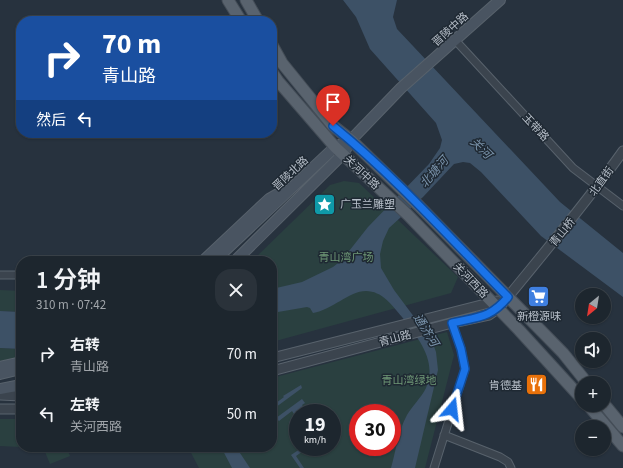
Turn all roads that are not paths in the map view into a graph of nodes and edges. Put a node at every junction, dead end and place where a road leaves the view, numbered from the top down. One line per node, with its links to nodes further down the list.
1 (228, 0): 4 (main road)
2 (246, 0): 5 (main road)
3 (500, 0): 6 (main road, 晋陵中路)
4 (238, 16)
5 (255, 16)
6 (456, 41): 9 (main road, 晋陵中路); 13 (street, 玉带路)
7 (277, 54): 9 (main road, 关河中路)
8 (277, 80): 10 (main road, 关河中路)
9 (351, 140): 10 (main road, 晋陵北路); 14 (main road, 关河中路)
10 (339, 150): 12 (main road, 晋陵北路); 17 (main road, 关河中路); 20 (main road, 晋陵北路)
11 (623, 152): 13 (street, 北直街)
12 (294, 185): 18 (main road); 19 (main road, 晋陵北路)
13 (597, 187): 15 (street, 玉带路); 16 (street, 北直街)
14 (419, 206): 23 (main road, 关河西路)
15 (623, 206)
16 (579, 211): 23 (street, 青山桥)
17 (408, 215): 24 (main road, 关河西路)
18 (208, 256)
19 (219, 256)
20 (240, 256)
21 (0, 275): 22 (street)
22 (16, 276)
23 (508, 297): 24 (street, 青山路); 32 (main road, 关河西路)
24 (496, 305): 25 (street, 青山路); 26 (street, 青山路); 35 (main road, 关河西路)
25 (452, 323): 30 (street, 青山路); 43 (street)
26 (277, 357)
27 (16, 363): 28 (main road)
28 (0, 367)
29 (16, 370): 31 (main road)
30 (277, 370)
31 (0, 374)
32 (581, 376)
33 (16, 386): 34 (main road)
34 (0, 389)
35 (575, 391)
36 (0, 395): 37 (street)
37 (16, 396)
38 (0, 409): 39 (street)
39 (16, 410)
40 (594, 412): 44 (main road)
41 (611, 412): 42 (main road)
42 (623, 427)
43 (444, 436): 45 (street); 46 (street)
44 (623, 446)
45 (434, 468)
46 (511, 468)

